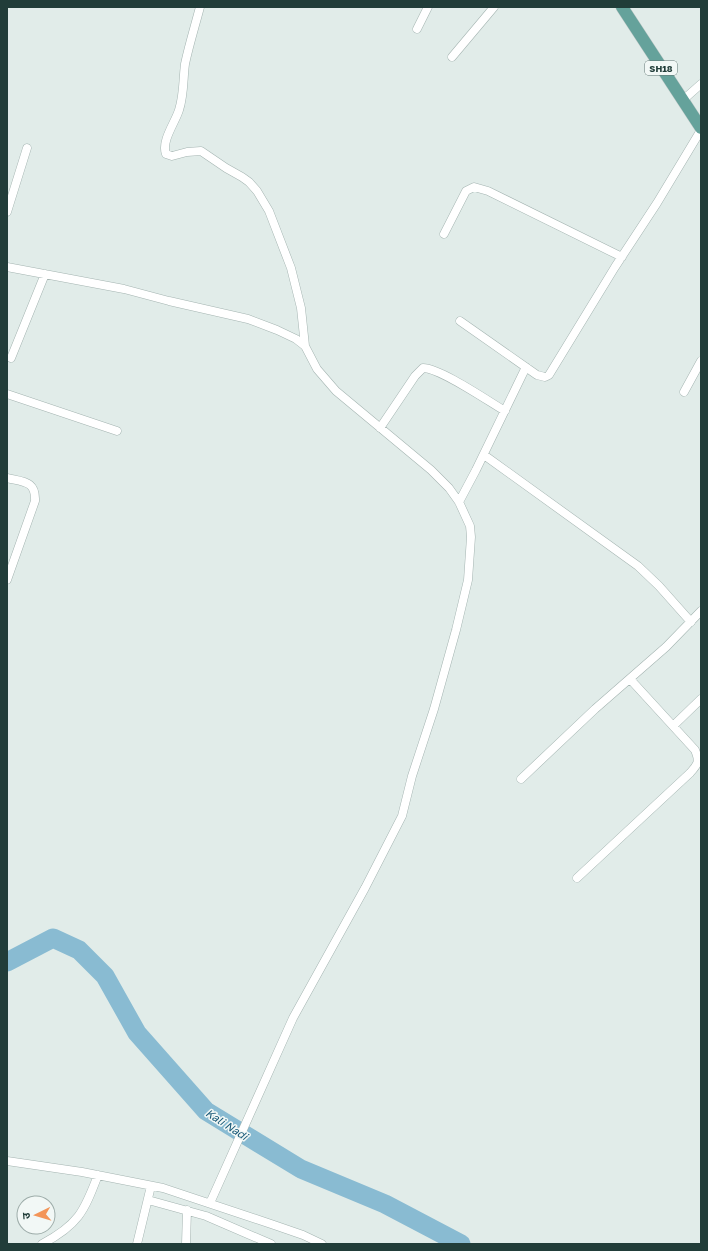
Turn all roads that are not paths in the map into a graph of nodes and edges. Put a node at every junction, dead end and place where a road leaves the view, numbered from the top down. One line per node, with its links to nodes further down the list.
1 (200, 7): 17 (street)
2 (428, 7): 5 (street)
3 (494, 7): 6 (street)
4 (622, 7): 8 (main road, SH18)
5 (417, 29)
6 (452, 58)
7 (701, 84): 8 (street)
8 (682, 100): 9 (main road, SH18)
9 (701, 129): 13 (street)
10 (27, 148): 11 (street)
11 (7, 212)
12 (444, 234): 13 (street)
13 (622, 257): 20 (street)
14 (7, 267): 15 (street)
15 (45, 274): 17 (street); 18 (street)
16 (460, 321): 20 (street)
17 (305, 346): 24 (street)
18 (11, 358)
19 (701, 362): 21 (street)
20 (526, 367): 23 (street)
21 (684, 392)
22 (7, 394): 25 (street)
23 (505, 411): 24 (street); 26 (street)
24 (380, 428): 28 (street)
25 (117, 431)
26 (484, 454): 28 (street); 31 (street)
27 (7, 478): 29 (street)
28 (459, 502): 42 (street)
29 (7, 580)
30 (701, 611): 31 (street)
31 (690, 622): 32 (street)
32 (630, 679): 34 (street); 35 (street)
33 (701, 699): 34 (street)
34 (673, 726): 36 (street)
35 (521, 779)
36 (577, 878)
37 (8, 1161): 38 (street); 39 (street)
38 (7, 1170)
39 (98, 1175): 40 (street); 44 (street)
40 (151, 1186): 41 (street); 42 (street)
41 (148, 1200): 43 (street); 45 (street)
42 (210, 1203): 48 (street)
43 (187, 1210): 46 (street); 47 (street)
44 (42, 1244)
45 (137, 1244)
46 (186, 1244)
47 (271, 1244)
48 (322, 1244)

